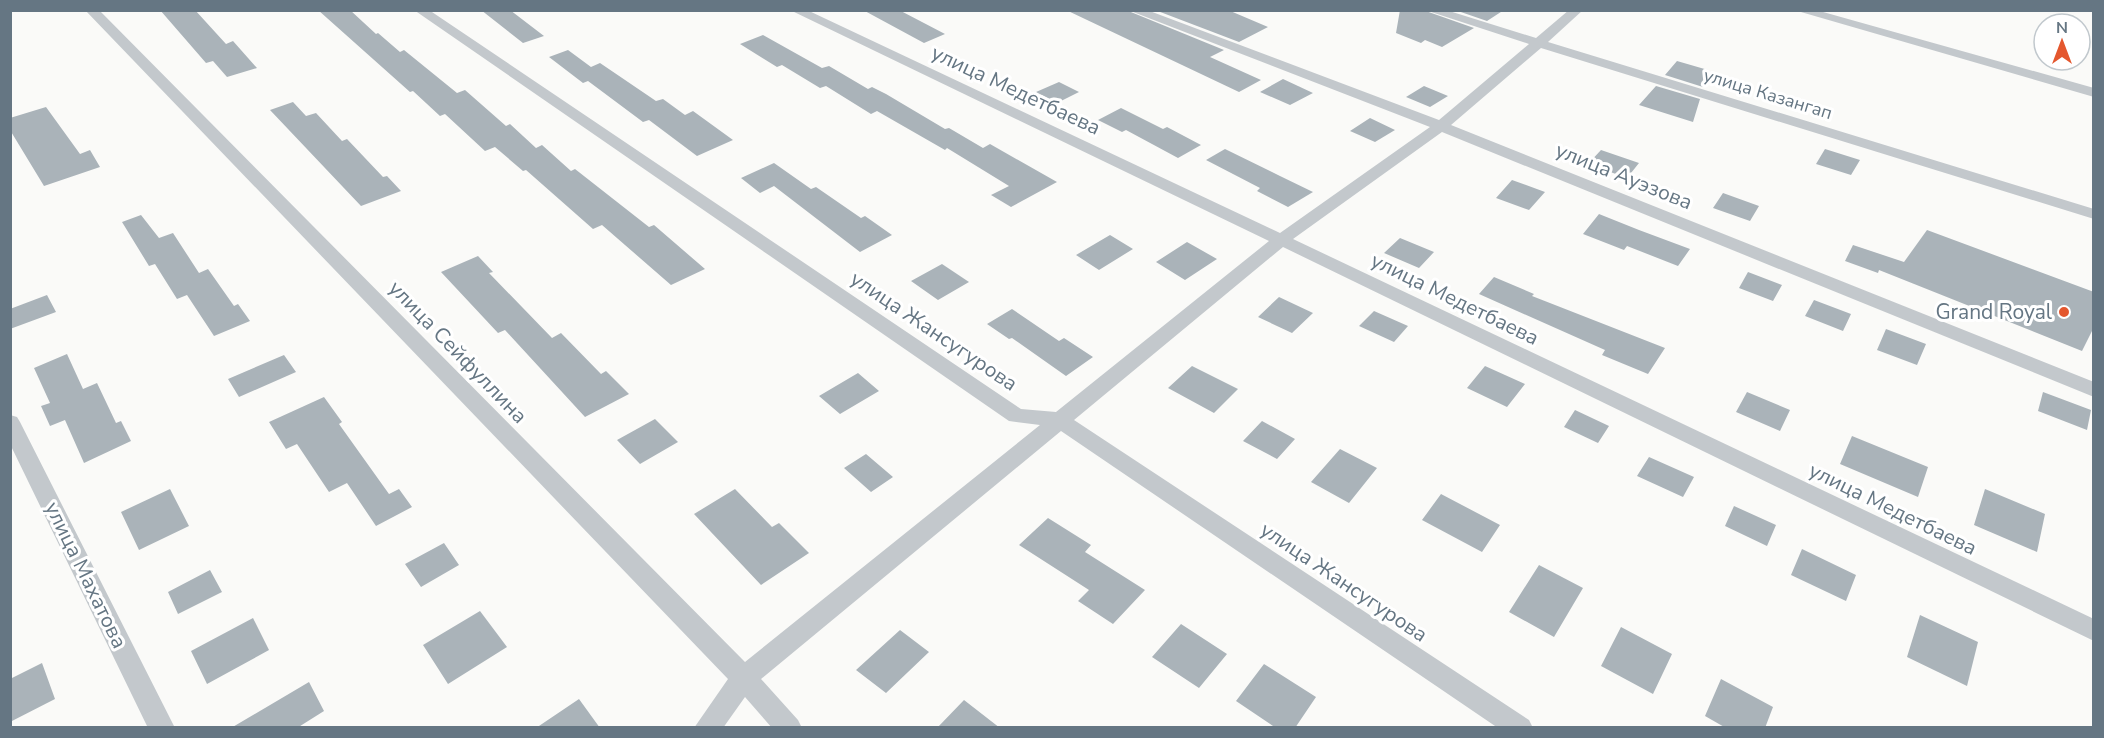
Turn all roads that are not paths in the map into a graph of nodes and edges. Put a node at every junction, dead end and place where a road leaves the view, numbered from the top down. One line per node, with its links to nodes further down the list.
1 (92, 10): 17 (street, улица Сейфуллина)
2 (420, 10): 14 (street, улица Жансугурова)
3 (796, 10): 12 (street, улица Медетбаева)
4 (1134, 10): 10 (street, улица Ауэзова)
5 (1431, 10): 8 (street, улица Казангап)
6 (1577, 10): 8 (street)
7 (1800, 10): 9 (street)
8 (1539, 43): 10 (street); 11 (street, улица Казангап)
9 (2094, 93)
10 (1441, 126): 12 (street); 13 (street, улица Ауэзова)
11 (2094, 214)
12 (1281, 240): 14 (street); 16 (street, улица Медетбаева)
13 (2094, 390)
14 (1059, 420): 17 (street); 21 (street, улица Жансугурова)
15 (10, 422): 18 (street, улица Махатова)
16 (2094, 630)
17 (744, 678): 19 (street); 20 (street, улица Сейфуллина)
18 (162, 728)
19 (706, 728)
20 (789, 728)
21 (1520, 728)

